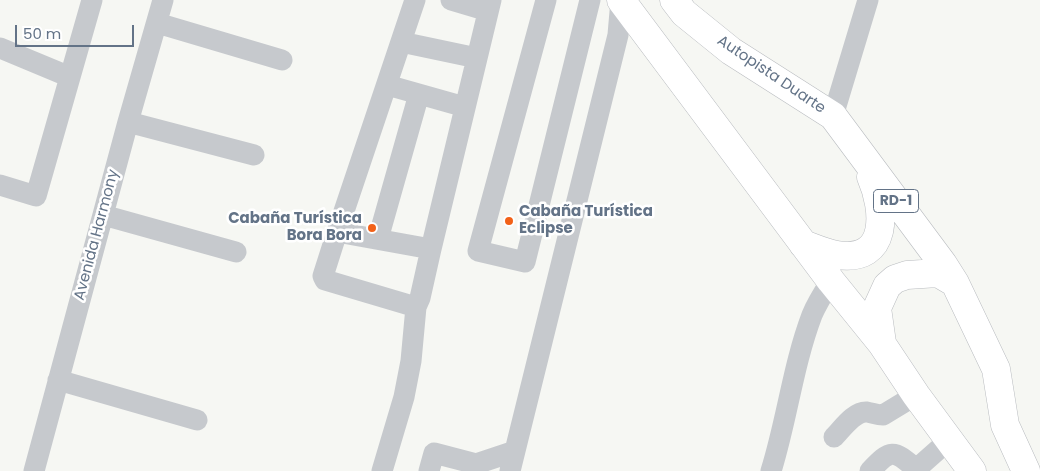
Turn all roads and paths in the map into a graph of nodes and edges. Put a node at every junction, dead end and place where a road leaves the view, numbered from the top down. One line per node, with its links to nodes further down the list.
1 (92, 0): 16 (street)
2 (163, 0): 11 (street, Avenida Harmony)
3 (415, 0): 12 (street)
4 (451, 0): 10 (street)
5 (546, 0): 6 (street)
6 (590, 0)
7 (621, 0): 28 (highway); 40 (street)
8 (674, 0): 20 (highway, Autopista Duarte / RD-1)
9 (868, 0): 20 (street)
10 (490, 6): 14 (street)
11 (156, 23): 15 (street); 21 (street, Avenida Harmony)
12 (401, 42): 14 (street); 17 (street)
13 (0, 48): 16 (street)
14 (477, 58): 19 (street)
15 (282, 60)
16 (70, 77): 24 (street)
17 (387, 85): 18 (street); 26 (street)
18 (419, 94): 19 (street); 27 (street)
19 (465, 107): 29 (street)
20 (833, 116): 23 (highway, Autopista Duarte / RD-1)
21 (128, 122): 22 (street); 25 (street, Avenida Harmony)
22 (254, 155)
23 (862, 155): 28 (highway); 32 (highway, Autopista Duarte / RD-1)
24 (0, 185)
25 (103, 214): 30 (street); 35 (street, Avenida Harmony)
26 (337, 232): 27 (street); 33 (street)
27 (378, 240): 29 (street)
28 (803, 244): 31 (highway)
29 (431, 249): 33 (street)
30 (236, 252)
31 (831, 281): 34 (highway); 47 (street)
32 (955, 283): 34 (highway); 42 (highway, Autopista Duarte / RD-1)
33 (416, 307): 45 (street)
34 (882, 344): 36 (highway)
35 (58, 380): 37 (street); 44 (street, Avenida Harmony)
36 (916, 395): 38 (street); 39 (highway)
37 (197, 420)
38 (834, 437)
39 (949, 440): 43 (street); 49 (highway)
40 (512, 461): 41 (street)
41 (475, 467): 46 (street)
42 (1030, 468)
43 (915, 470): 48 (street)
44 (34, 471)
45 (382, 471)
46 (429, 471)
47 (771, 471)
48 (870, 471)
49 (972, 471)

